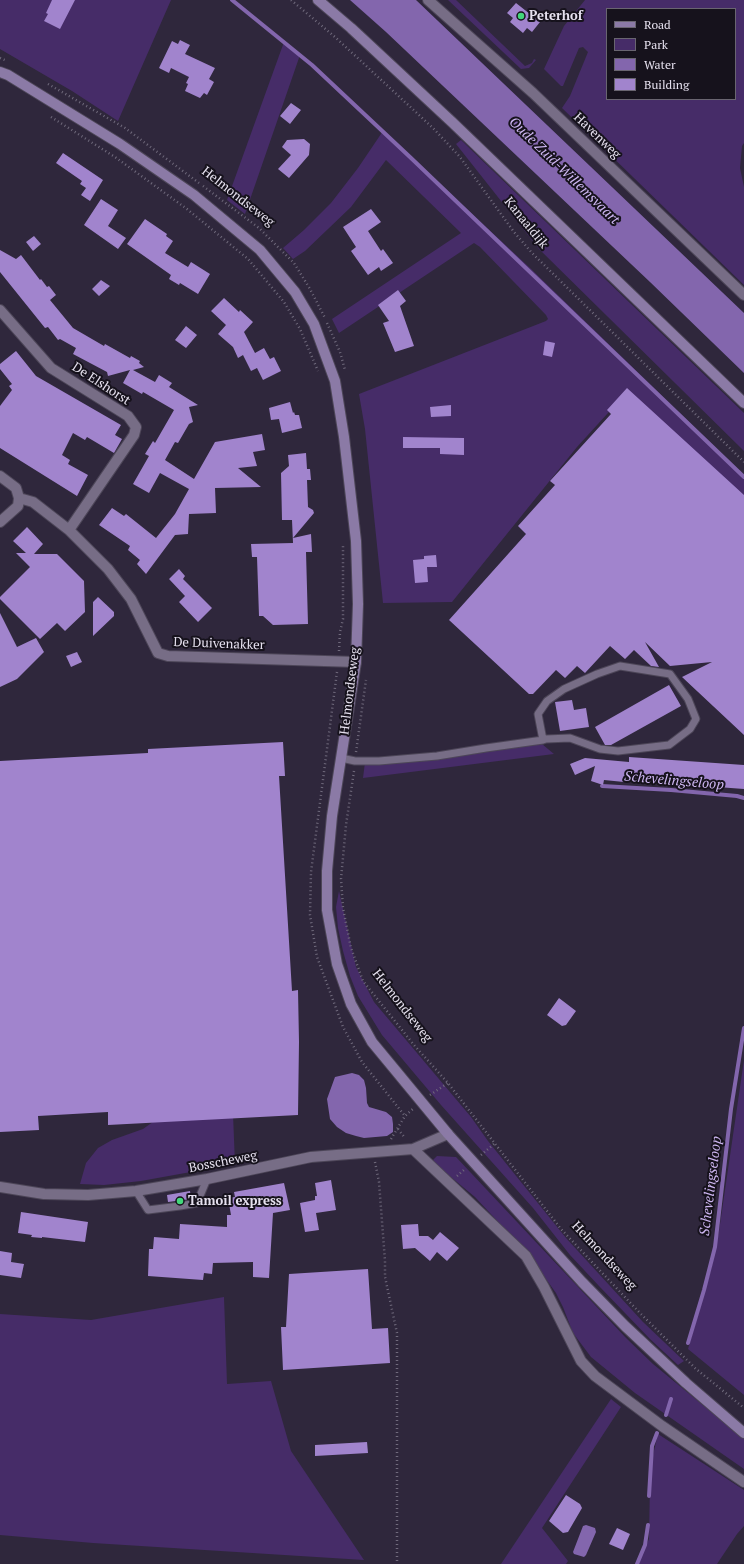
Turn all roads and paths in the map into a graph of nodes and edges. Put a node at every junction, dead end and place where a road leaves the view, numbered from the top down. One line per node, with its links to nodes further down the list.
1 (291, 0): 14 (path, Kanaaldijk)
2 (318, 0): 13 (street, Kanaaldijk)
3 (428, 0): 9 (street, Havenweg)
4 (0, 58): 5 (path)
5 (7, 62)
6 (0, 72): 21 (street, Helmondseweg)
7 (42, 81): 11 (path, Helmondseweg)
8 (48, 115): 12 (path)
9 (744, 295)
10 (0, 310): 18 (street, De Elshorst)
11 (345, 371)
12 (320, 375)
13 (744, 403)
14 (744, 462)
15 (0, 476): 16 (street)
16 (19, 498): 17 (street); 18 (street, De Duivenakker)
17 (0, 522)
18 (69, 530): 20 (street, De Duivenakker)
19 (343, 544): 20 (path, Helmondseweg)
20 (338, 661): 21 (street, De Duivenakker); 26 (path, Helmondseweg)
21 (356, 662): 24 (street, Helmondseweg)
22 (366, 679): 25 (path, Helmondseweg)
23 (543, 740): 23 (lane); 25 (lane)
24 (341, 758): 25 (lane); 27 (street, Helmondseweg)
25 (355, 761): 33 (path, Helmondseweg)
26 (398, 1129)
27 (448, 1134): 28 (street, Bosscheweg); 34 (street, Helmondseweg)
28 (413, 1149): 29 (street, Bosscheweg); 35 (street)
29 (373, 1151): 30 (street, Bosscheweg); 36 (path)
30 (206, 1179): 32 (street, Bosscheweg); 32 (lane)
31 (0, 1187): 32 (street, Bosscheweg)
32 (136, 1190)
33 (744, 1408)
34 (744, 1433)
35 (744, 1482)
36 (397, 1564)

